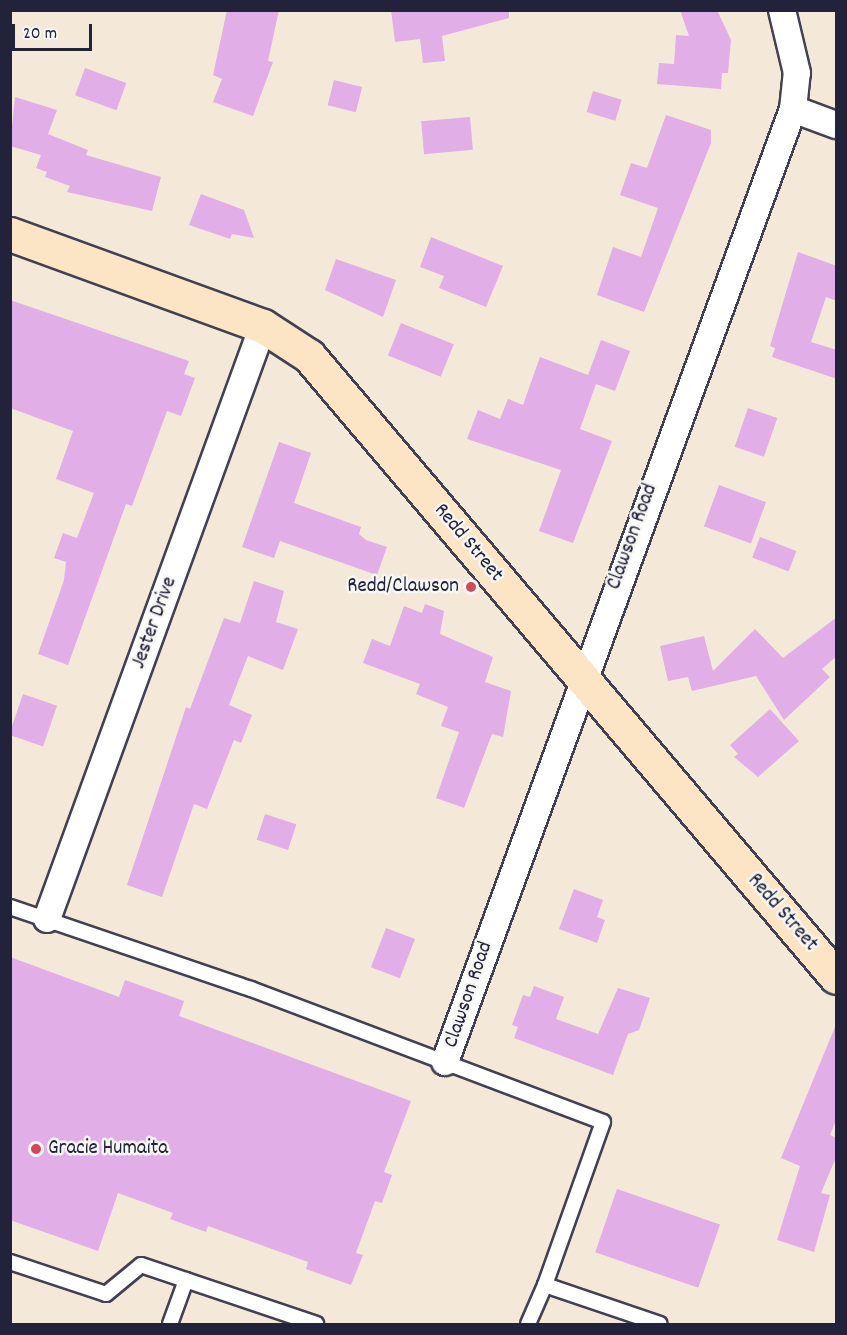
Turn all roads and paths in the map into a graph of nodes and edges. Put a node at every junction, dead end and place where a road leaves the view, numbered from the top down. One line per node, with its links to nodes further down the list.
1 (782, 10): 2 (street, Clawson Road)
2 (793, 109): 3 (street); 6 (street, Clawson Road)
3 (837, 125)
4 (10, 234): 5 (street, Redd Street)
5 (262, 326): 6 (street, Redd Street); 8 (street, Jester Drive)
6 (581, 678): 9 (street, Redd Street); 10 (street, Clawson Road)
7 (10, 907): 8 (lane)
8 (46, 920): 10 (lane)
9 (837, 977)
10 (445, 1062): 13 (lane)
11 (10, 1262): 12 (lane)
12 (186, 1280): 14 (lane); 15 (lane)
13 (545, 1285): 16 (lane); 17 (lane)
14 (170, 1324)
15 (316, 1324)
16 (528, 1324)
17 (660, 1324)

